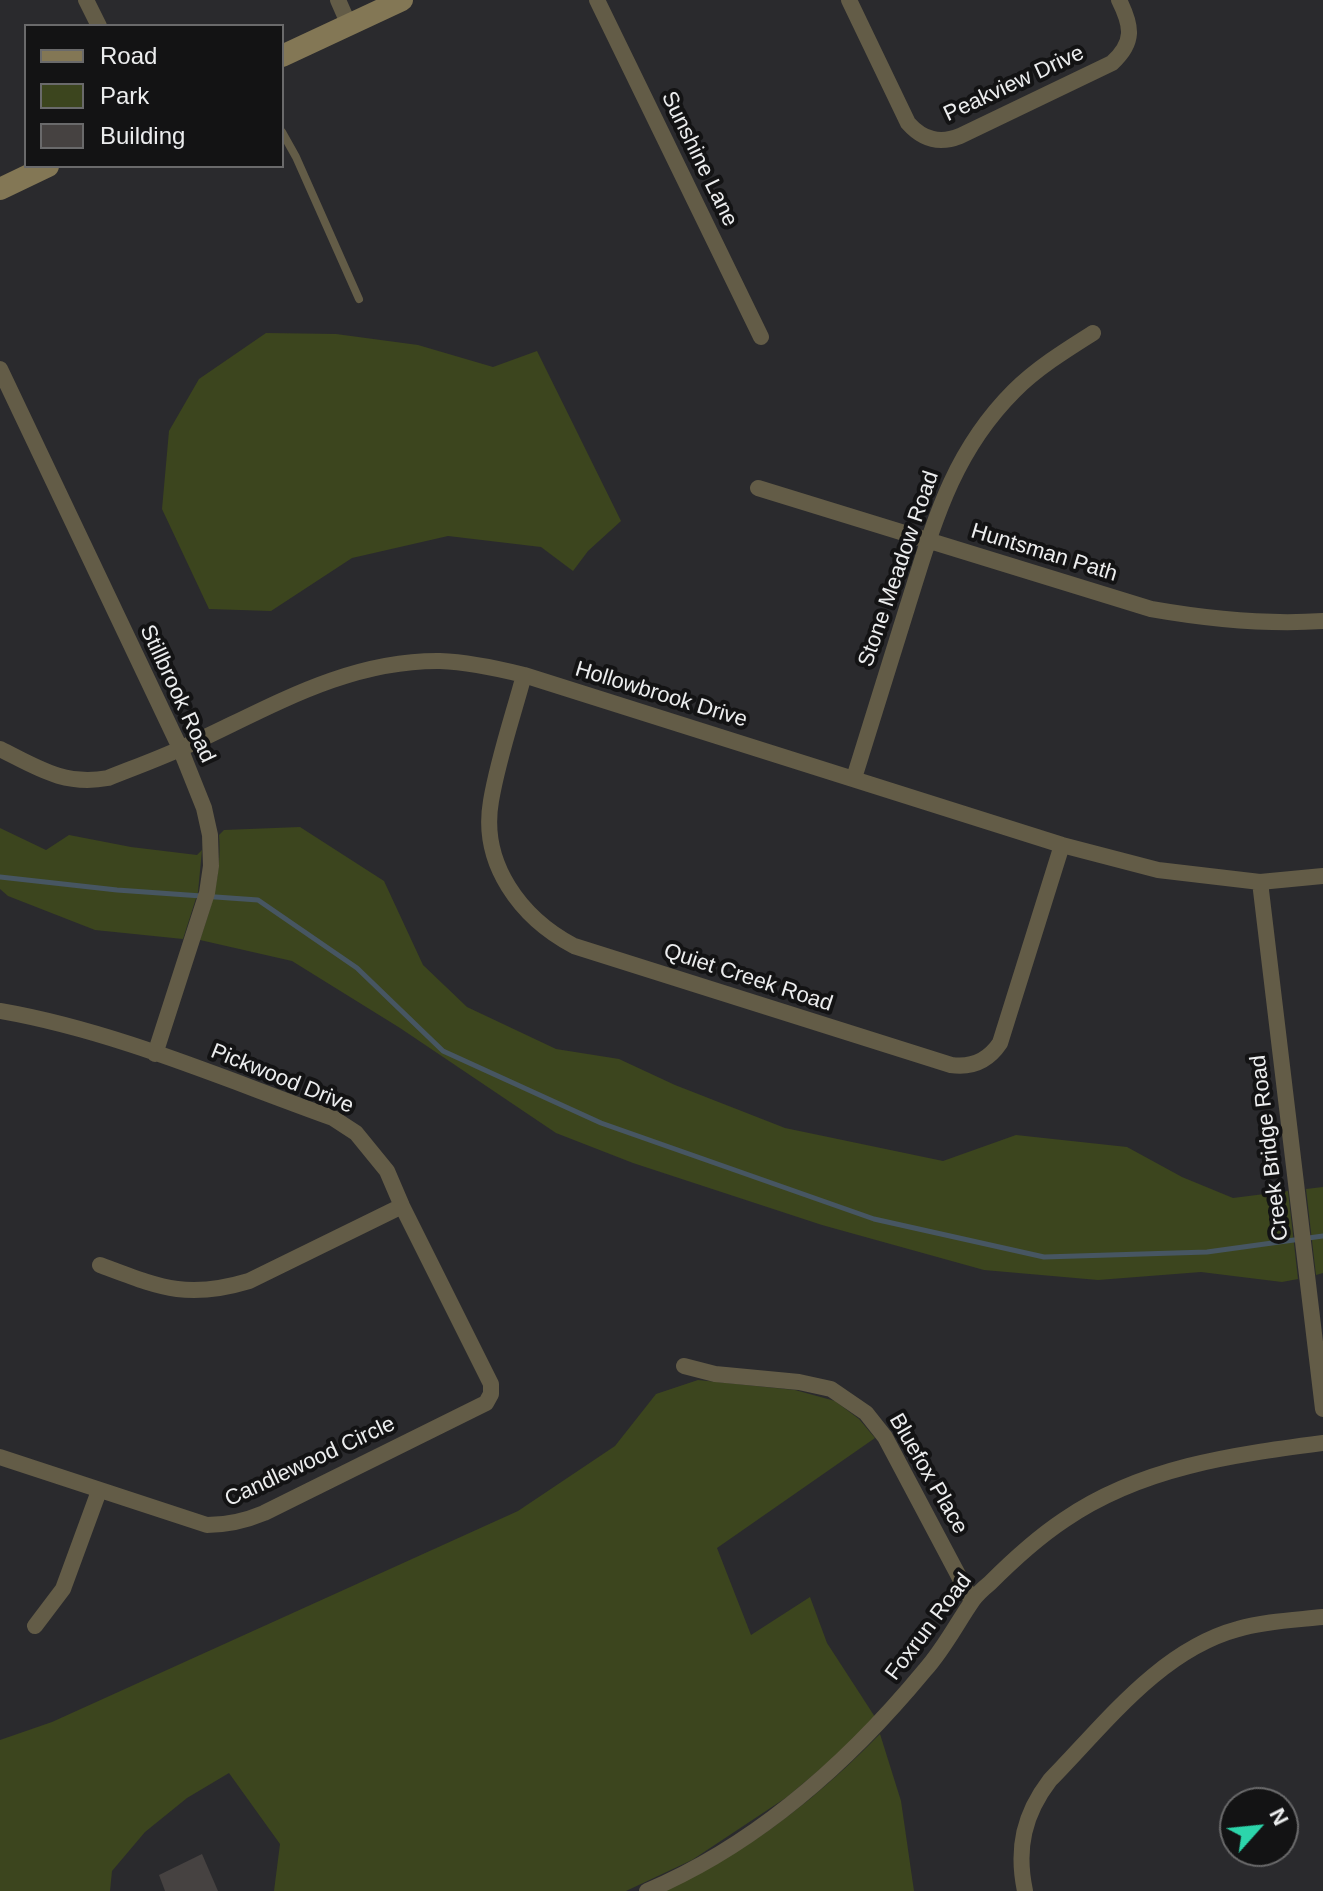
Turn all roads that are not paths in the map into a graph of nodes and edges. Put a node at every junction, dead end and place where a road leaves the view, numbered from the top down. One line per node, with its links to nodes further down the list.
1 (86, 0): 7 (street)
2 (338, 0): 8 (street)
3 (402, 0): 8 (street)
4 (597, 0): 15 (street, Sunshine Lane)
5 (849, 0): 6 (street, Peakview Drive)
6 (1119, 0)
7 (98, 24)
8 (349, 25): 9 (street)
9 (284, 55)
10 (284, 136): 13 (lane)
11 (44, 168): 12 (street)
12 (0, 189)
13 (359, 299)
14 (1093, 333): 18 (street, Stone Meadow Road)
15 (761, 337)
16 (0, 369): 21 (street, Stillbrook Road)
17 (758, 488): 18 (street, Huntsman Path)
18 (928, 539): 19 (street, Huntsman Path); 23 (street, Stone Meadow Road)
19 (1323, 621)
20 (524, 675): 21 (street, Hollowbrook Drive); 23 (street, Hollowbrook Drive); 24 (street, Quiet Creek Road)
21 (180, 748): 22 (street, Hollowbrook Drive); 28 (street, Stillbrook Road)
22 (0, 749)
23 (854, 778): 24 (street, Hollowbrook Drive)
24 (1062, 845): 26 (street, Hollowbrook Drive)
25 (1323, 876): 26 (street, Hollowbrook Drive)
26 (1260, 882): 33 (street, Creek Bridge Road)
27 (0, 1011): 28 (street, Pickwood Drive)
28 (155, 1054): 29 (street, Pickwood Drive)
29 (402, 1206): 30 (street); 32 (street, Pickwood Drive)
30 (100, 1265)
31 (684, 1366): 37 (street, Bluefox Place)
32 (491, 1394): 36 (street, Candlewood Circle)
33 (1323, 1409)
34 (1323, 1443): 37 (street, Foxrun Road)
35 (0, 1457): 36 (street, Candlewood Circle)
36 (99, 1491): 39 (street)
37 (972, 1601): 40 (street, Foxrun Road)
38 (1323, 1617): 41 (street)
39 (35, 1626)
40 (647, 1891)
41 (1025, 1891)

